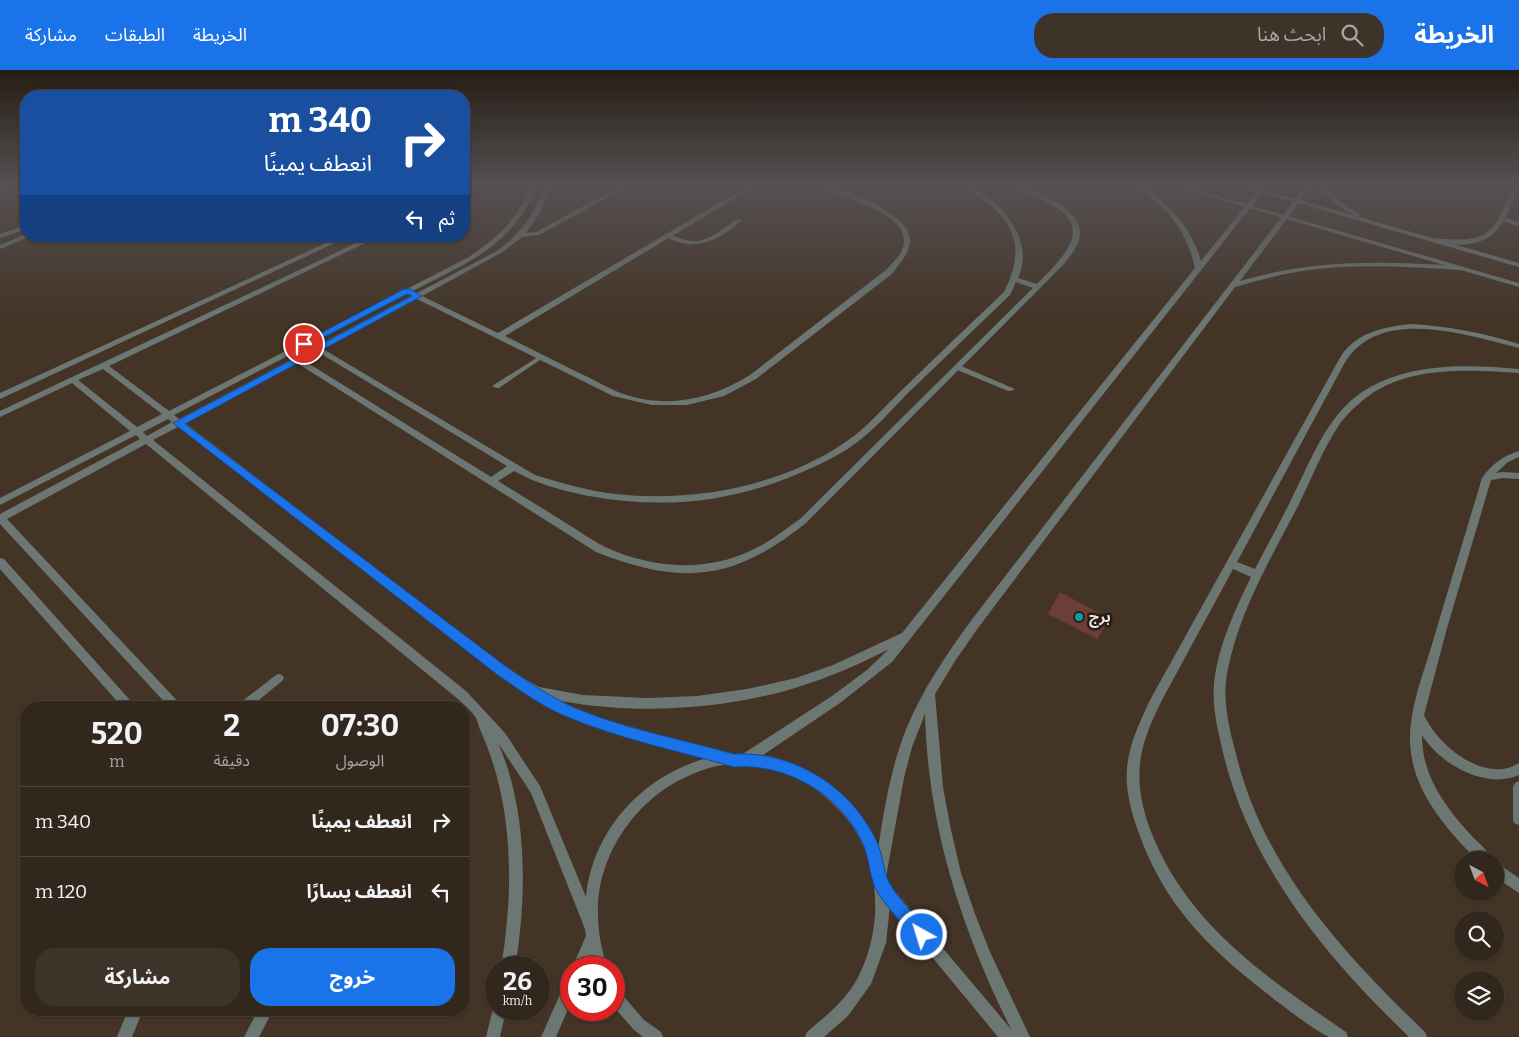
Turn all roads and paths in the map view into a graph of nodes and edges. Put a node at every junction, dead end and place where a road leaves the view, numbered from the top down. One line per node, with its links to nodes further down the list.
1 (20, 229): 18 (street)
2 (509, 229): 34 (street)
3 (526, 229): 17 (street)
4 (546, 229): 17 (street)
5 (680, 229): 19 (street)
6 (723, 229): 19 (lane)
7 (903, 229): 40 (street)
8 (1014, 229): 29 (street)
9 (1078, 229): 32 (street)
10 (1185, 229): 27 (street)
11 (1230, 229): 27 (street)
12 (1275, 229): 33 (street)
13 (1325, 229): 24 (street)
14 (1370, 229): 24 (street)
15 (1393, 229): 21 (street)
16 (1497, 229): 21 (street)
17 (522, 235): 36 (street)
18 (0, 236)
19 (668, 236): 37 (street)
20 (20, 239): 25 (street)
21 (1433, 240): 26 (street)
22 (333, 242): 30 (street)
23 (364, 242): 35 (street)
24 (1372, 243): 28 (street)
25 (0, 247)
26 (1519, 265)
27 (1199, 268): 65 (street)
28 (1459, 268): 31 (street); 33 (street)
29 (1016, 280): 32 (street); 42 (street)
30 (244, 283): 35 (street); 49 (street)
31 (1519, 286)
32 (1038, 287): 44 (street)
33 (1230, 287): 68 (street)
34 (407, 291): 36 (street); 51 (street)
35 (258, 292): 43 (street)
36 (418, 296): 37 (street); 39 (street)
37 (499, 336): 40 (street)
38 (1519, 346): 63 (street)
39 (318, 349): 41 (street); 56 (street)
40 (541, 357): 47 (lane)
41 (298, 360): 52 (street); 59 (street)
42 (939, 360): 44 (street); 56 (street)
43 (103, 365): 46 (street); 51 (street)
44 (957, 368): 48 (lane); 59 (street)
45 (1519, 371): 64 (street)
46 (73, 380): 50 (street); 53 (street)
47 (496, 386)
48 (1011, 389)
49 (0, 396)
50 (0, 414)
51 (168, 415): 52 (street); 53 (street)
52 (178, 423): 54 (street); 67 (street)
53 (137, 431): 54 (street); 60 (street)
54 (148, 440): 61 (street); 72 (street)
55 (1519, 454): 58 (street)
56 (513, 466): 59 (street)
57 (1519, 476): 58 (street)
58 (1487, 478): 75 (street)
59 (491, 481)
60 (0, 502)
61 (0, 518): 70 (street)
62 (0, 562): 69 (street)
63 (1231, 564): 64 (street); 101 (street)
64 (1258, 575): 102 (street)
65 (909, 635): 67 (street); 76 (street)
66 (280, 678): 71 (lane)
67 (531, 691): 76 (street)
68 (930, 693): 82 (street); 100 (street)
69 (125, 701)
70 (171, 701)
71 (250, 701)
72 (468, 701)
73 (470, 703): 74 (street)
74 (480, 714): 84 (street); 85 (street)
75 (1419, 716): 77 (street); 80 (street)
76 (740, 760): 82 (street); 84 (street)
77 (1519, 768)
78 (1519, 786): 79 (street)
79 (1519, 819)
80 (1476, 851)
81 (1504, 875): 83 (street)
82 (882, 880): 98 (street); 99 (street)
83 (1519, 886)
84 (591, 931): 86 (street); 87 (street)
85 (509, 956)
86 (583, 956)
87 (597, 956)
88 (625, 1009): 97 (street)
89 (560, 1010): 96 (street)
90 (133, 1016): 93 (street)
91 (263, 1016): 94 (street)
92 (497, 1021): 95 (street)
93 (124, 1037)
94 (251, 1037)
95 (493, 1037)
96 (548, 1037)
97 (656, 1037)
98 (812, 1037)
99 (1008, 1037)
100 (1023, 1037)
101 (1341, 1037)
102 (1420, 1037)

